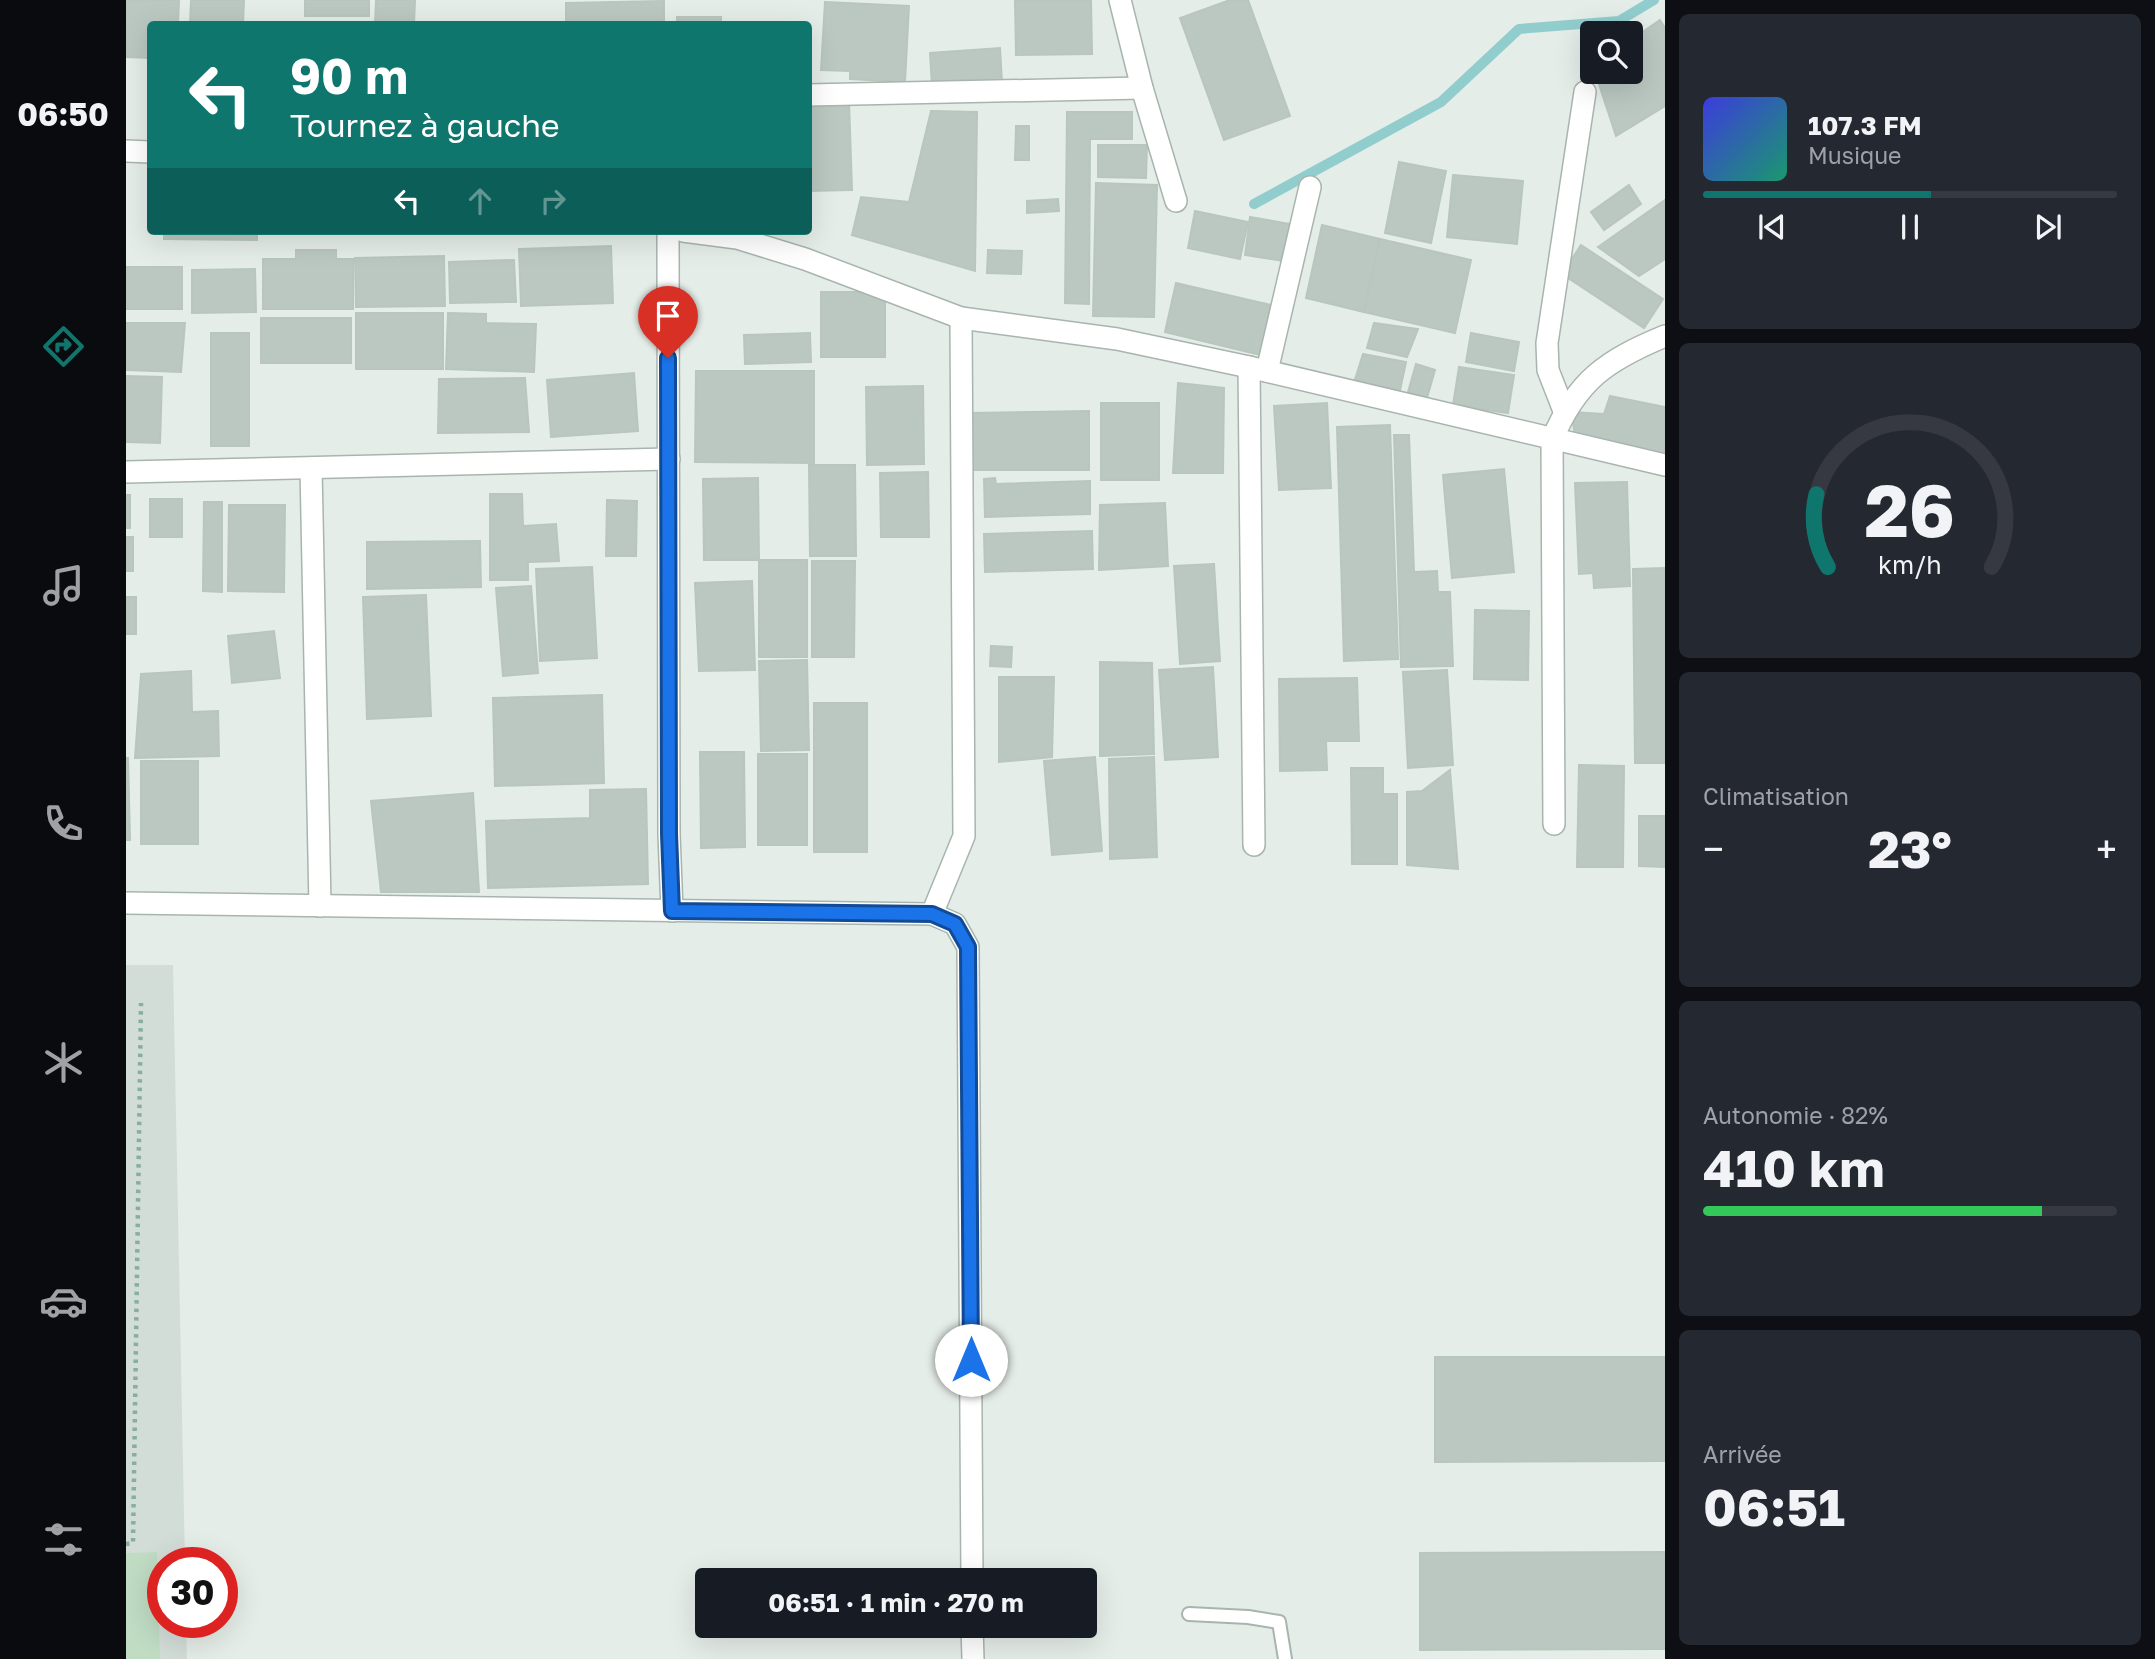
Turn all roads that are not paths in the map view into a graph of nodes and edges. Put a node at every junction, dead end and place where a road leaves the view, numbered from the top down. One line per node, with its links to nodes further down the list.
1 (1120, 0): 2 (street)
2 (1142, 88): 4 (street); 8 (street)
3 (1585, 92): 14 (street)
4 (812, 95)
5 (126, 151): 6 (street)
6 (147, 152)
7 (1310, 187): 13 (street)
8 (1176, 201)
9 (668, 235): 16 (street)
10 (737, 235): 11 (street)
11 (961, 318): 13 (street); 25 (street)
12 (1665, 336): 14 (street)
13 (1258, 369): 15 (street); 21 (street)
14 (1564, 411): 15 (street)
15 (1552, 440): 17 (street); 20 (street)
16 (669, 459): 18 (street); 24 (street)
17 (1665, 465)
18 (311, 468): 19 (street); 23 (street)
19 (126, 472)
20 (1555, 824)
21 (1254, 845)
22 (126, 903): 23 (street)
23 (320, 905): 24 (street)
24 (672, 911): 25 (street)
25 (932, 914): 26 (street)
26 (972, 1568)
27 (1189, 1614): 30 (lane)
28 (972, 1638): 29 (street)
29 (972, 1659)
30 (1285, 1659)

